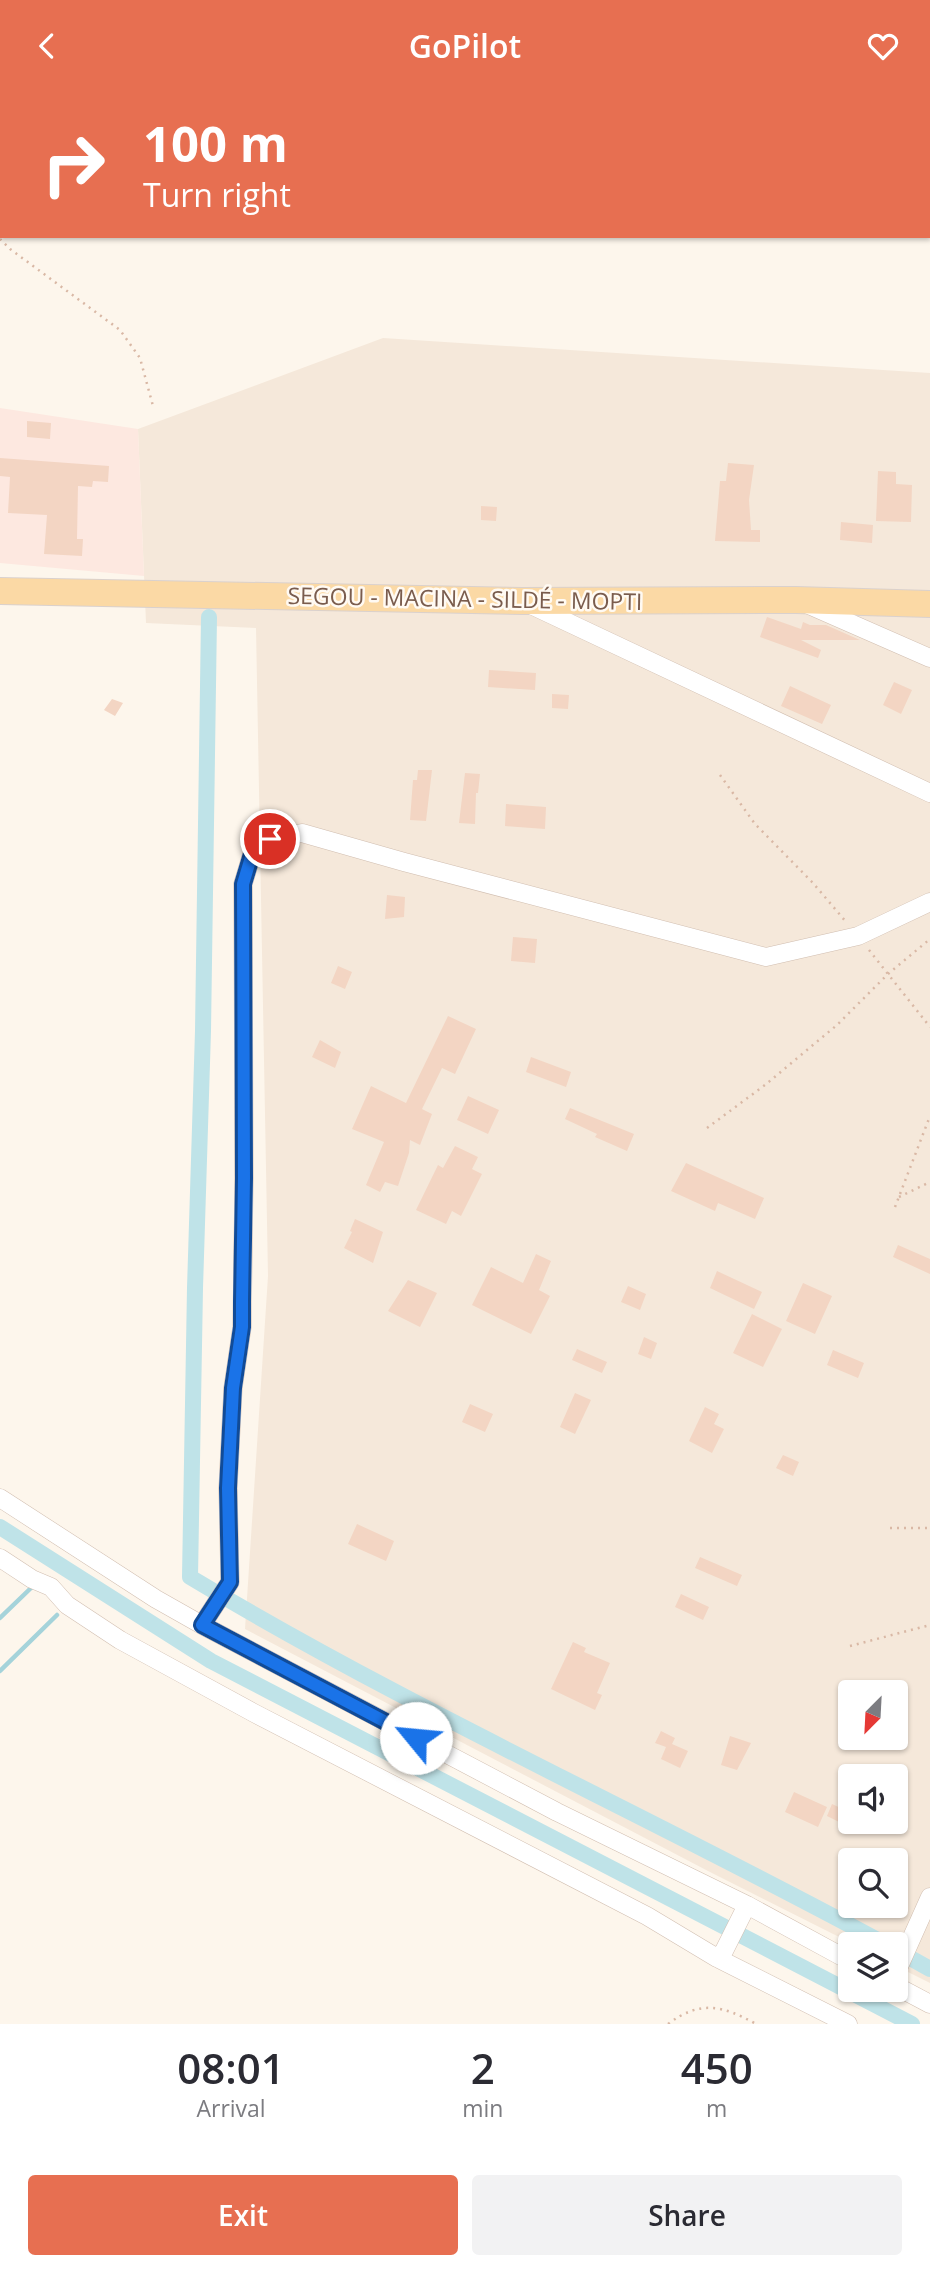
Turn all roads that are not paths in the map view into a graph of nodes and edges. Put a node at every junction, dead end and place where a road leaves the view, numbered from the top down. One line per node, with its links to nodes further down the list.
1 (0, 591): 3 (main road, SEGOU - MACINA - SILDÉ - MOPTI)
2 (796, 600): 3 (main road, SEGOU - MACINA - SILDÉ - MOPTI); 4 (main road, SEGOU - MACINA - SILDÉ - MOPTI); 5 (street)
3 (522, 601): 6 (street)
4 (930, 604)
5 (930, 658)
6 (930, 793)
7 (930, 902): 10 (street)
8 (0, 1498): 10 (street)
9 (0, 1558): 14 (street)
10 (207, 1618): 12 (street)
11 (930, 1897): 13 (street)
12 (745, 1909): 14 (street); 15 (street)
13 (908, 1948)
14 (720, 1954): 18 (street)
15 (838, 1955)
16 (908, 1992): 17 (street)
17 (930, 2004)
18 (848, 2024)

